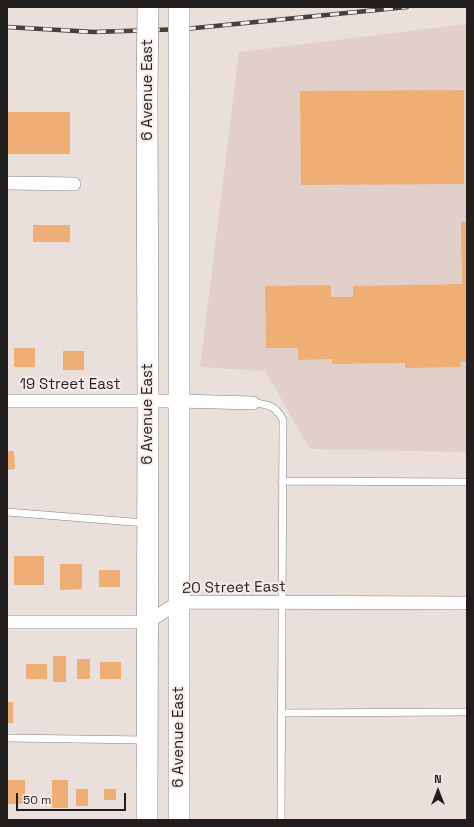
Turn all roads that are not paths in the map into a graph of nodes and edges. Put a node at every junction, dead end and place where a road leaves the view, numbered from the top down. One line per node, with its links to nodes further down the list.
1 (148, 7): 7 (main road, 6 Avenue East, bridge)
2 (179, 7): 6 (main road, 6 Avenue East, bridge)
3 (7, 183): 4 (street)
4 (74, 184)
5 (7, 401): 7 (street, 19 Street East)
6 (180, 401): 7 (street, 19 Street East); 8 (street, 19 Street East); 13 (main road, 6 Avenue East)
7 (148, 402): 12 (main road, 6 Avenue East)
8 (253, 403): 9 (lane)
9 (282, 481): 10 (lane); 14 (lane)
10 (467, 482)
11 (7, 512): 12 (lane)
12 (147, 523): 17 (main road, 6 Avenue East)
13 (179, 602): 14 (street, 20 Street East); 17 (street, 20 Street East); 23 (main road, 6 Avenue East)
14 (281, 603): 15 (street, 20 Street East); 19 (lane)
15 (467, 603)
16 (7, 622): 17 (street)
17 (148, 622): 21 (main road, 6 Avenue East)
18 (467, 712): 19 (lane)
19 (282, 713): 24 (lane)
20 (7, 738): 21 (lane)
21 (148, 740): 22 (main road, 6 Avenue East)
22 (147, 820)
23 (179, 820)
24 (281, 820)

